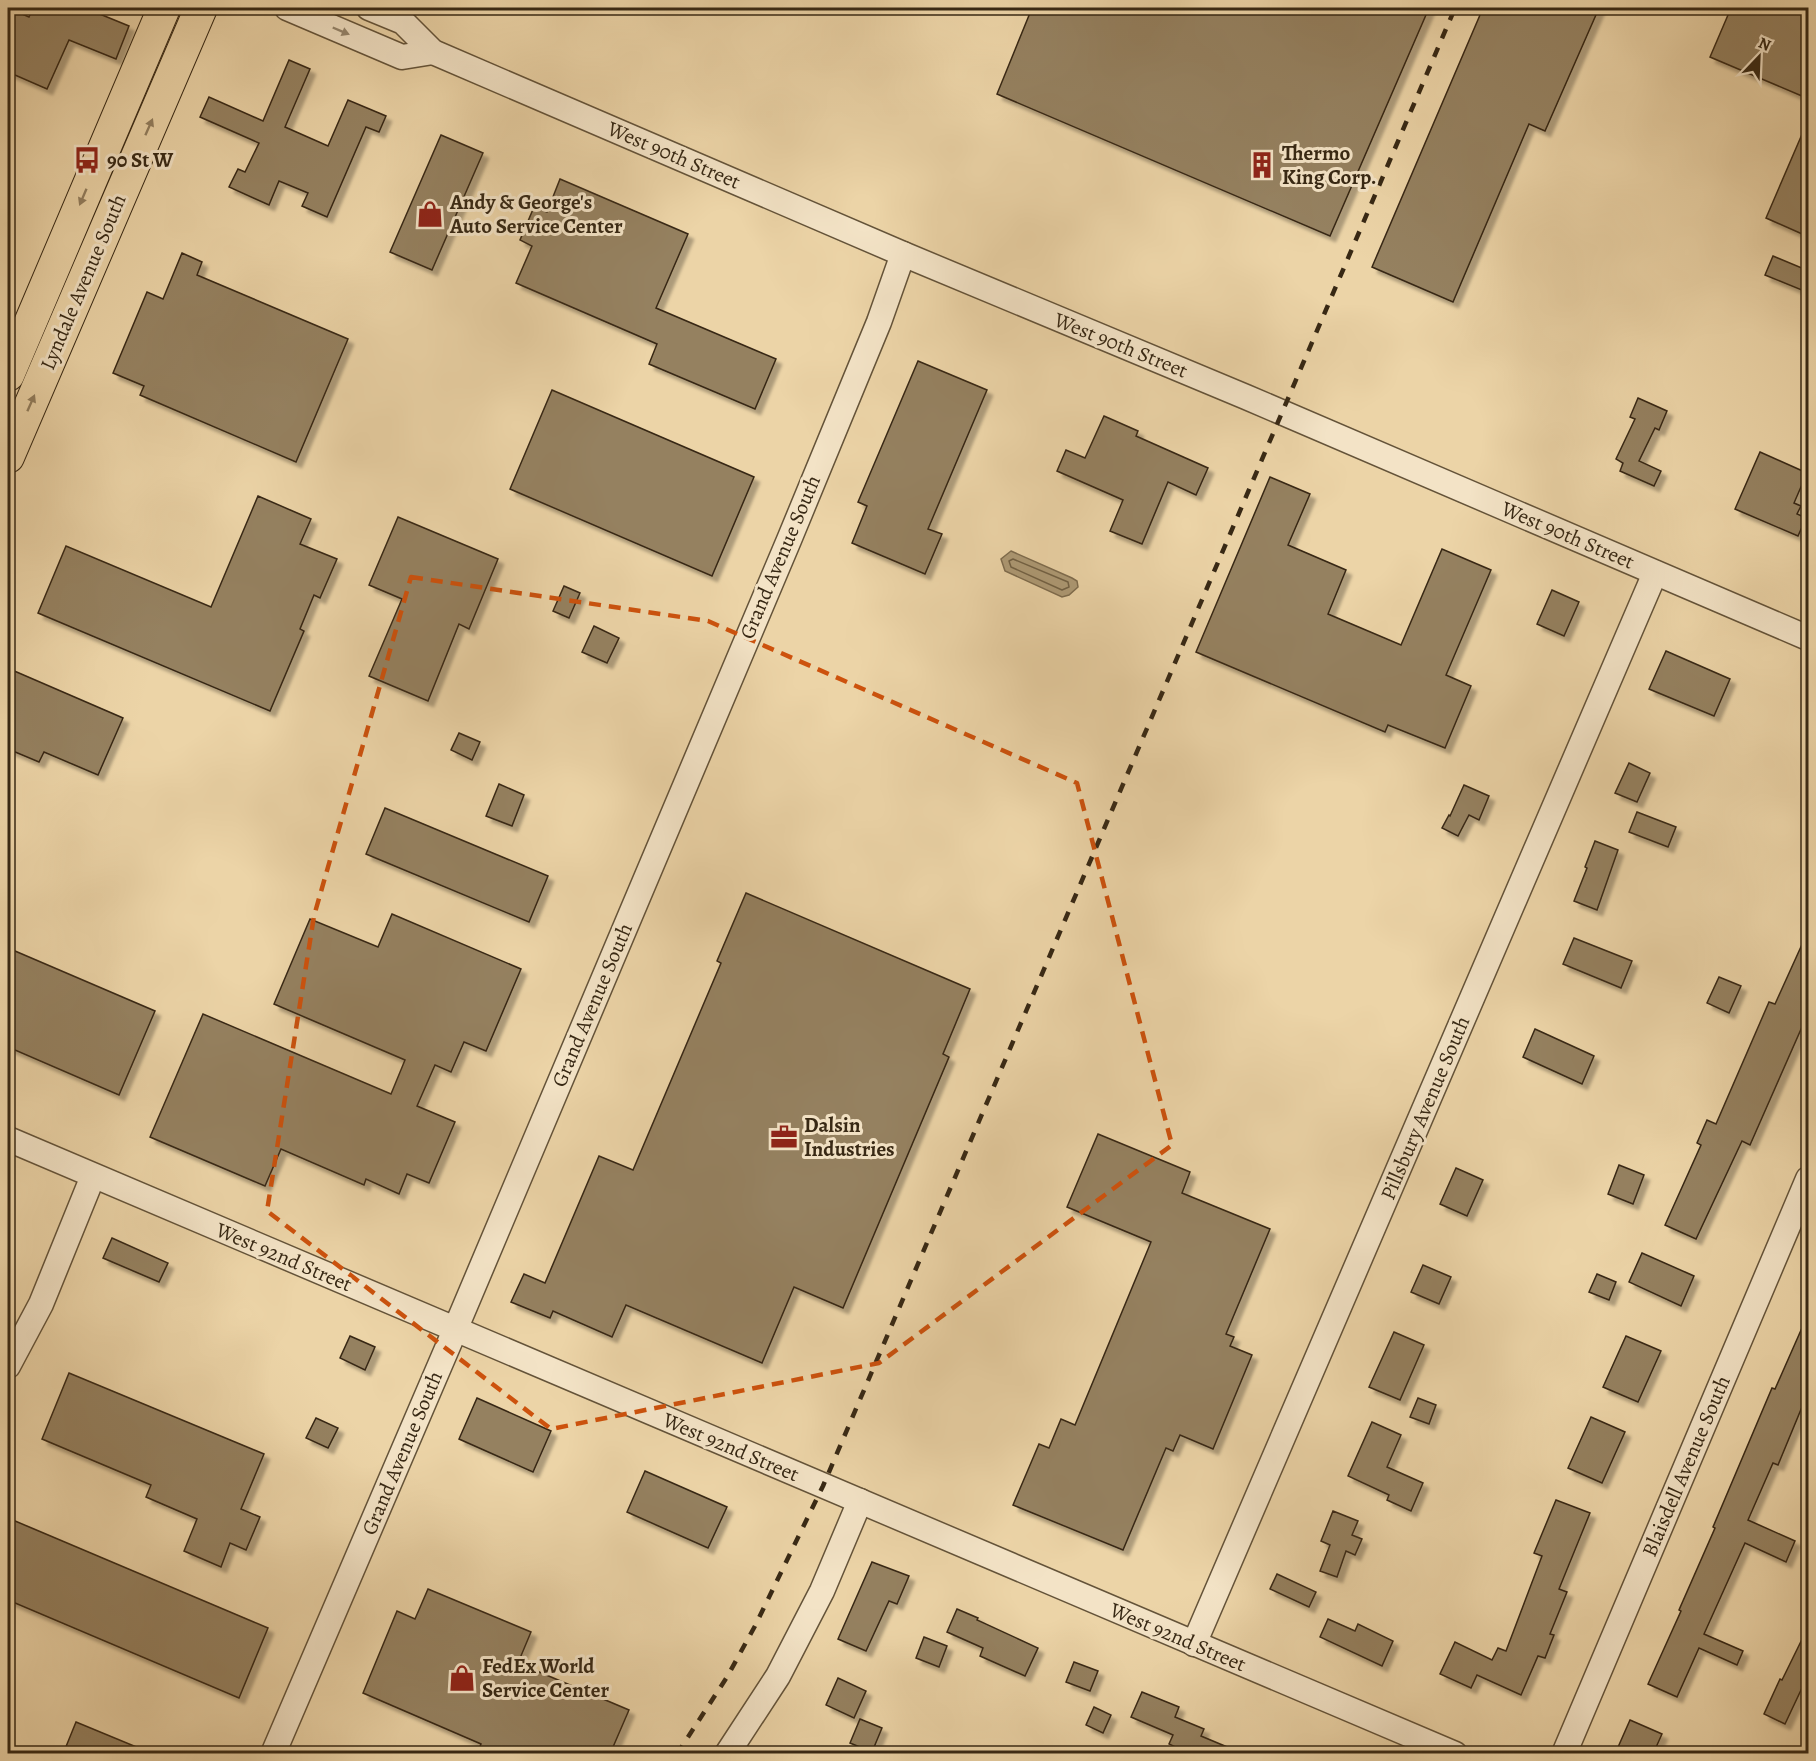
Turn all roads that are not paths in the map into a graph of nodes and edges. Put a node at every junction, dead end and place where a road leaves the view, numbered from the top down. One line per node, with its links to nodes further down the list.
1 (164, 8): 7 (main road, Lyndale Avenue South, one-way to 7)
2 (201, 8): 8 (main road, Lyndale Avenue South, one-way to 2)
3 (287, 8): 5 (street, one-way to 5)
4 (369, 8): 5 (street, West 90th Street)
5 (433, 52): 6 (street, West 90th Street)
6 (903, 254): 9 (street, West 90th Street); 14 (street, Grand Avenue South)
7 (8, 375)
8 (8, 457)
9 (1655, 573): 10 (street, West 90th Street); 17 (street, Pillsbury Avenue South)
10 (1809, 638)
11 (8, 1139): 12 (street, West 92nd Street)
12 (93, 1176): 14 (street, West 92nd Street); 15 (street)
13 (1809, 1179): 21 (street, Blaisdell Avenue South)
14 (455, 1330): 16 (street, West 92nd Street); 18 (street, Grand Avenue South)
15 (8, 1366)
16 (860, 1501): 17 (street, West 92nd Street); 19 (street)
17 (1194, 1644): 20 (street, West 92nd Street)
18 (273, 1754)
19 (727, 1754)
20 (1455, 1754)
21 (1564, 1754)

